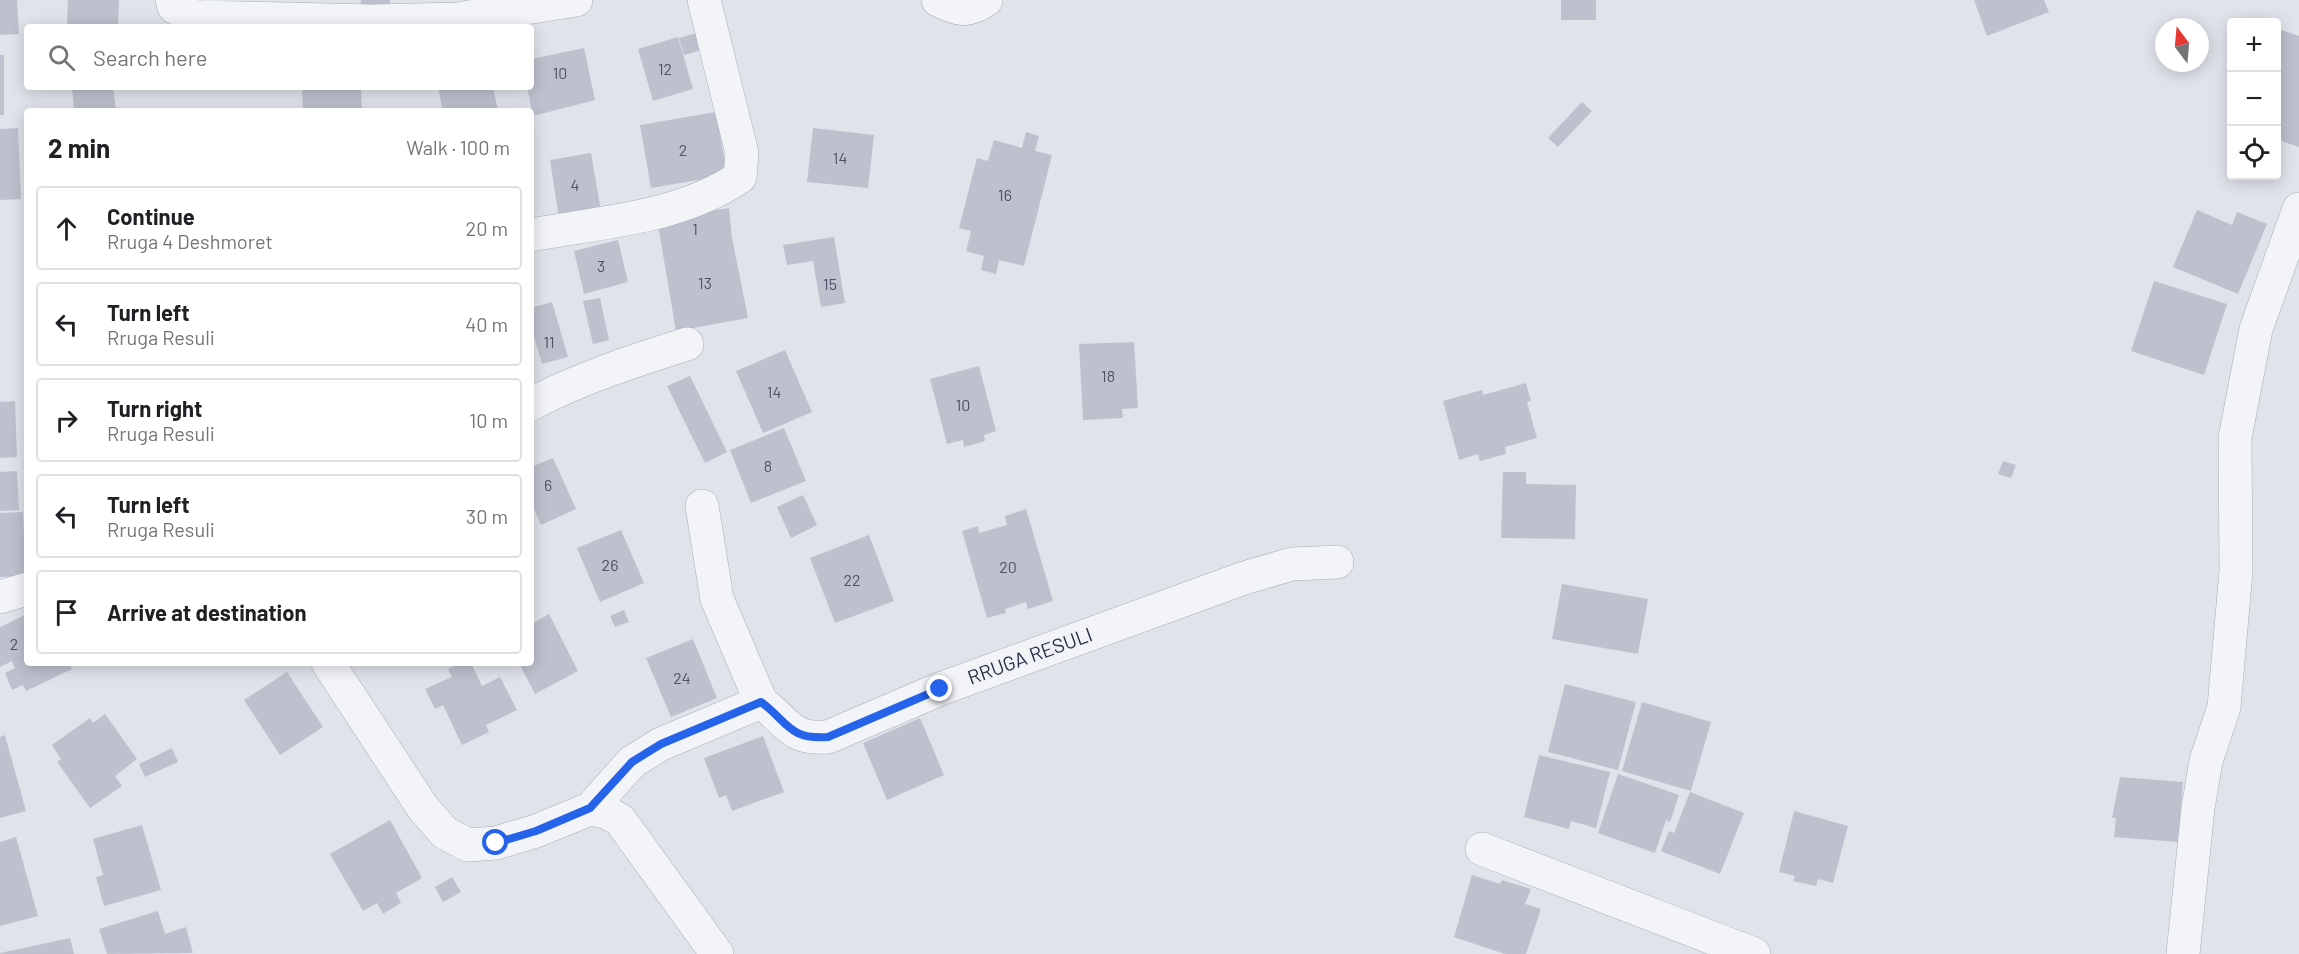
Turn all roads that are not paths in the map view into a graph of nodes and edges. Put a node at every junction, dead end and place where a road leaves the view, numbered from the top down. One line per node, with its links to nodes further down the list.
1 (172, 0): 2 (street)
2 (576, 0)
3 (704, 0): 7 (street)
4 (938, 0): 5 (street)
5 (986, 0)
6 (2299, 209): 20 (street)
7 (534, 234)
8 (687, 344): 9 (street)
9 (534, 402)
10 (702, 506): 15 (street)
11 (1337, 562): 15 (street, RRUGA RESULI)
12 (24, 590): 13 (street)
13 (0, 597)
14 (330, 666): 16 (street)
15 (761, 702): 16 (street)
16 (590, 808): 18 (street)
17 (1482, 849): 19 (street)
18 (717, 954)
19 (1754, 954)
20 (2183, 954)

